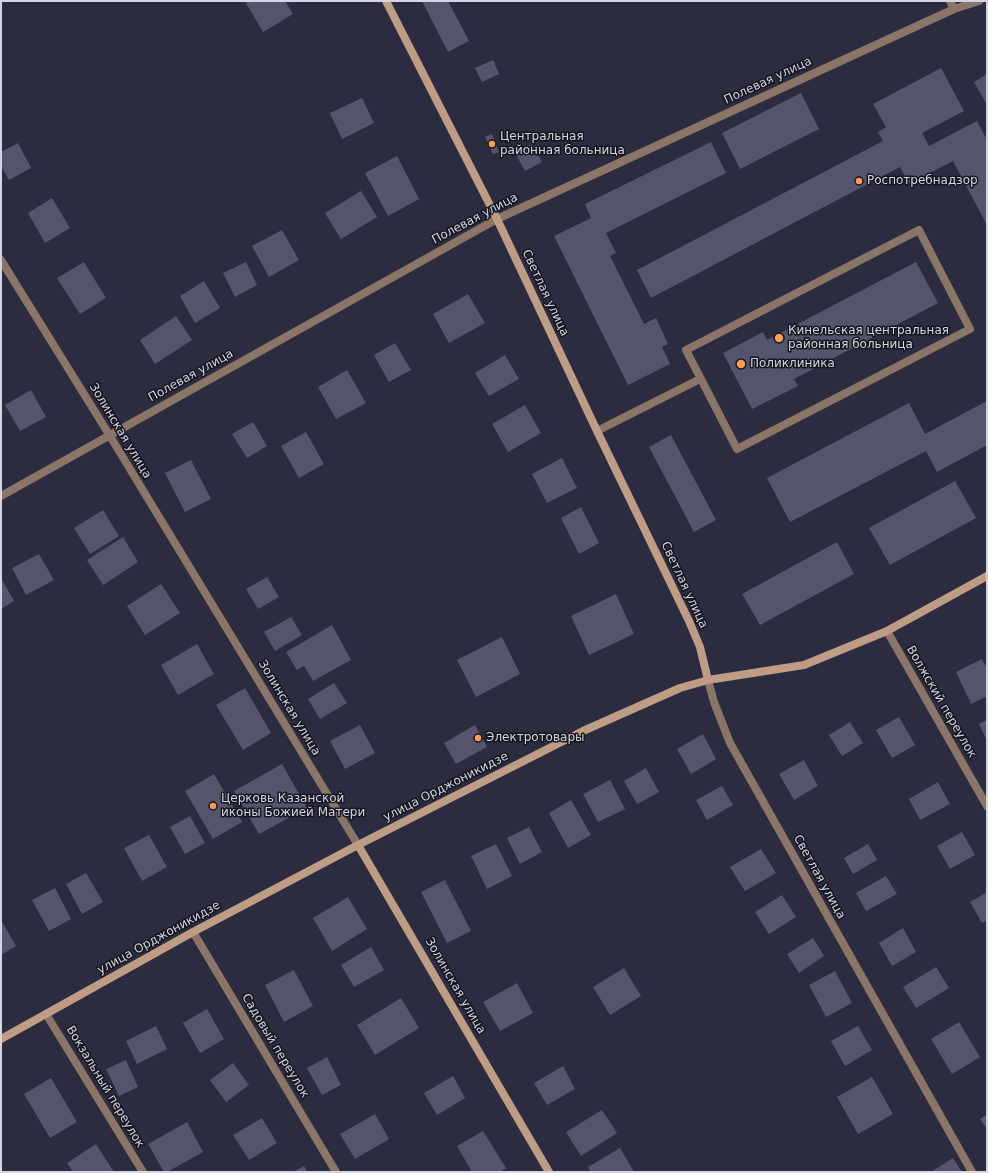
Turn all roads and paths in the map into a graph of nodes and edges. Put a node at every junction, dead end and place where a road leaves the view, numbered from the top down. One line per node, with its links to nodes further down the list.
1 (386, 1): 4 (main road, Светлая улица)
2 (979, 1): 3 (street, Полевая улица)
3 (952, 5): 4 (street, Полевая улица)
4 (497, 219): 7 (main road, Светлая улица); 8 (street, Полевая улица)
5 (1, 260): 8 (street, Золинская улица)
6 (700, 379): 6 (street); 7 (street)
7 (597, 432): 12 (main road, Светлая улица)
8 (110, 436): 9 (street, Полевая улица); 14 (street, Золинская улица)
9 (1, 496)
10 (987, 576): 11 (main road, улица Орджоникидзе)
11 (887, 631): 12 (main road, улица Орджоникидзе); 13 (street, Волжский переулок)
12 (708, 680): 14 (main road, улица Орджоникидзе); 21 (street, Светлая улица)
13 (987, 806)
14 (358, 845): 15 (main road, улица Орджоникидзе); 20 (main road, Золинская улица)
15 (193, 932): 16 (main road, улица Орджоникидзе); 19 (street, Садовый переулок)
16 (46, 1014): 17 (main road, улица Орджоникидзе); 18 (street, Вокзальный переулок)
17 (1, 1039)
18 (143, 1172)
19 (336, 1172)
20 (549, 1172)
21 (972, 1172)

